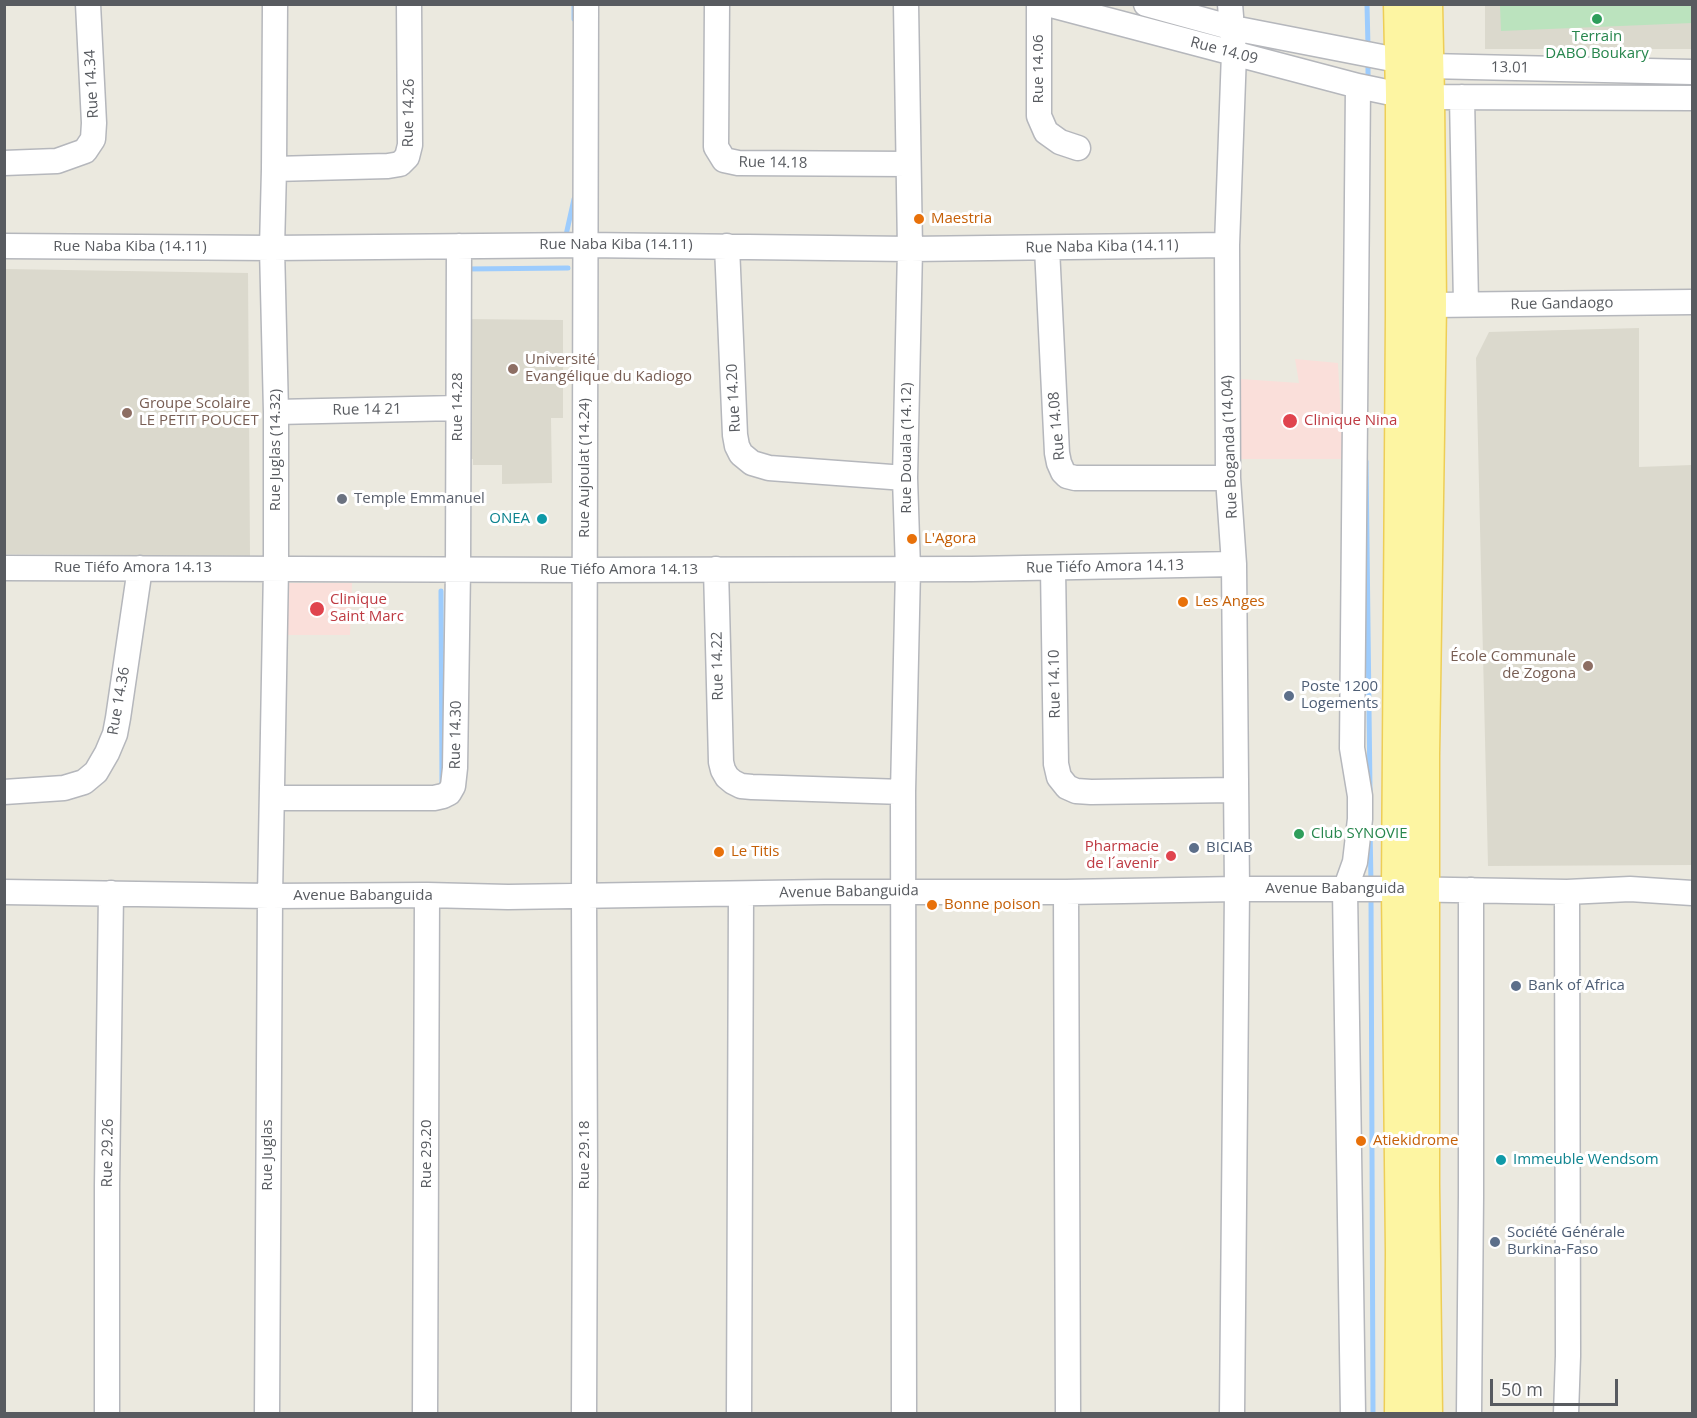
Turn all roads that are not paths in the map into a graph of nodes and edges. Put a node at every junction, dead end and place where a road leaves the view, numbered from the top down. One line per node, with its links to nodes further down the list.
1 (88, 4): 22 (street, Rue 14.34)
2 (275, 4): 24 (street, Rue Juglas (14.32))
3 (409, 4): 24 (street, Rue 14.26)
4 (586, 4): 25 (street, Rue Aujoulat (14.24))
5 (717, 4): 23 (street, Rue 14.18)
6 (906, 4): 23 (street, Rue Douala (14.12))
7 (1039, 4): 21 (street, Rue 14.06)
8 (1047, 4): 14 (street, Rue 14.09)
9 (1146, 4): 13 (street, Rue 14.09)
10 (1230, 4): 13 (street, Rue Boganda (14.04))
11 (1399, 4): 15 (main road)
12 (1427, 4): 15 (main road)
13 (1233, 28): 14 (street, Rue Boganda (14.04)); 15 (street, Rue 14.09)
14 (1234, 53): 17 (street, Rue 14.09); 26 (street, Rue Boganda (14.04))
15 (1414, 63): 16 (street, 13.01); 18 (main road)
16 (1692, 72)
17 (1358, 86): 18 (street, Rue 14.09); 54 (street)
18 (1415, 96): 19 (street, 13.01); 35 (main road); 55 (main road)
19 (1462, 97): 20 (street, 13.01); 34 (street)
20 (1692, 98)
21 (1078, 148)
22 (4, 163)
23 (908, 164): 32 (street, Rue Douala (14.12))
24 (274, 169): 30 (street, Rue Juglas (14.32))
25 (586, 245): 28 (street, Rue Naba Kiba (14.11)); 29 (street, Rue Naba Kiba (14.11)); 48 (street, Rue Aujoulat (14.24))
26 (1227, 245): 31 (street, Rue Naba Kiba (14.11)); 39 (street, Rue Boganda (14.04))
27 (4, 246): 30 (street, Rue Naba Kiba (14.11))
28 (459, 246): 30 (street, Rue Naba Kiba (14.11)); 36 (street, Rue 14.28)
29 (727, 246): 32 (street, Rue Naba Kiba (14.11)); 38 (street, Rue 14.20)
30 (272, 248): 37 (street, Rue Juglas (14.32))
31 (1047, 248): 32 (street, Rue Naba Kiba (14.11)); 39 (street, Rue 14.08)
32 (910, 249): 38 (street, Rue Douala (14.12))
33 (1692, 302): 34 (street, Rue Gandaogo)
34 (1466, 304): 35 (street, Rue Gandaogo)
35 (1431, 305): 55 (main road)
36 (458, 408): 37 (street, Rue 14 21); 45 (street, Rue 14.28)
37 (276, 412): 43 (street, Rue Juglas (14.32))
38 (905, 478): 47 (street, Rue Douala (14.12))
39 (1228, 478): 40 (street, Rue Boganda (14.04))
40 (1234, 564): 44 (street, Rue Tiéfo Amora 14.13); 49 (street, Rue Boganda (14.04))
41 (4, 568): 42 (street, Rue Tiéfo Amora 14.13)
42 (140, 568): 43 (street, Rue Tiéfo Amora 14.13); 50 (street, Rue 14.36)
43 (276, 568): 45 (street, Rue Tiéfo Amora 14.13); 52 (street, Rue Juglas (14.32))
44 (1053, 568): 47 (street, Rue Tiéfo Amora 14.13); 49 (street, Rue 14.10)
45 (458, 569): 48 (street, Rue Tiéfo Amora 14.13); 52 (street, Rue 14.30)
46 (716, 569): 47 (street, Rue Tiéfo Amora 14.13); 48 (street, Rue Tiéfo Amora 14.13); 51 (street, Rue 14.22)
47 (908, 569): 51 (street, Rue Douala (14.12))
48 (585, 570): 66 (street, Rue Aujoulat (14.24))
49 (1235, 790): 53 (street, Rue Boganda (14.04))
50 (4, 792)
51 (903, 792): 57 (street, Rue Douala (14.12))
52 (272, 798): 65 (street, Rue Juglas (14.32))
53 (1238, 889): 54 (street, Avenue Babanguida); 59 (street, Avenue Babanguida); 74 (street, Rue Boganda (14.04))
54 (1345, 890): 55 (street, Avenue Babanguida); 75 (street)
55 (1411, 890): 56 (street, Avenue Babanguida); 76 (main road); 77 (main road)
56 (1471, 890): 60 (street, Avenue Babanguida); 78 (street)
57 (904, 891): 59 (street, Avenue Babanguida); 63 (street, Avenue Babanguida); 72 (street, Rue Douala (14.12))
58 (4, 892): 61 (street, Avenue Babanguida)
59 (1066, 892): 73 (street)
60 (1567, 892): 62 (street, Avenue Babanguida); 79 (street)
61 (111, 893): 65 (street, Avenue Babanguida); 67 (street, Rue 29.26)
62 (1692, 893)
63 (741, 894): 66 (street, Avenue Babanguida); 71 (street)
64 (427, 895): 65 (street, Avenue Babanguida); 66 (street, Avenue Babanguida); 69 (street, Rue 29.20)
65 (270, 896): 68 (street, Rue Juglas)
66 (584, 897): 70 (street, Rue 29.18)
67 (107, 1413)
68 (267, 1413)
69 (425, 1413)
70 (584, 1413)
71 (739, 1413)
72 (904, 1413)
73 (1068, 1413)
74 (1232, 1413)
75 (1353, 1413)
76 (1400, 1413)
77 (1426, 1413)
78 (1469, 1413)
79 (1566, 1413)

